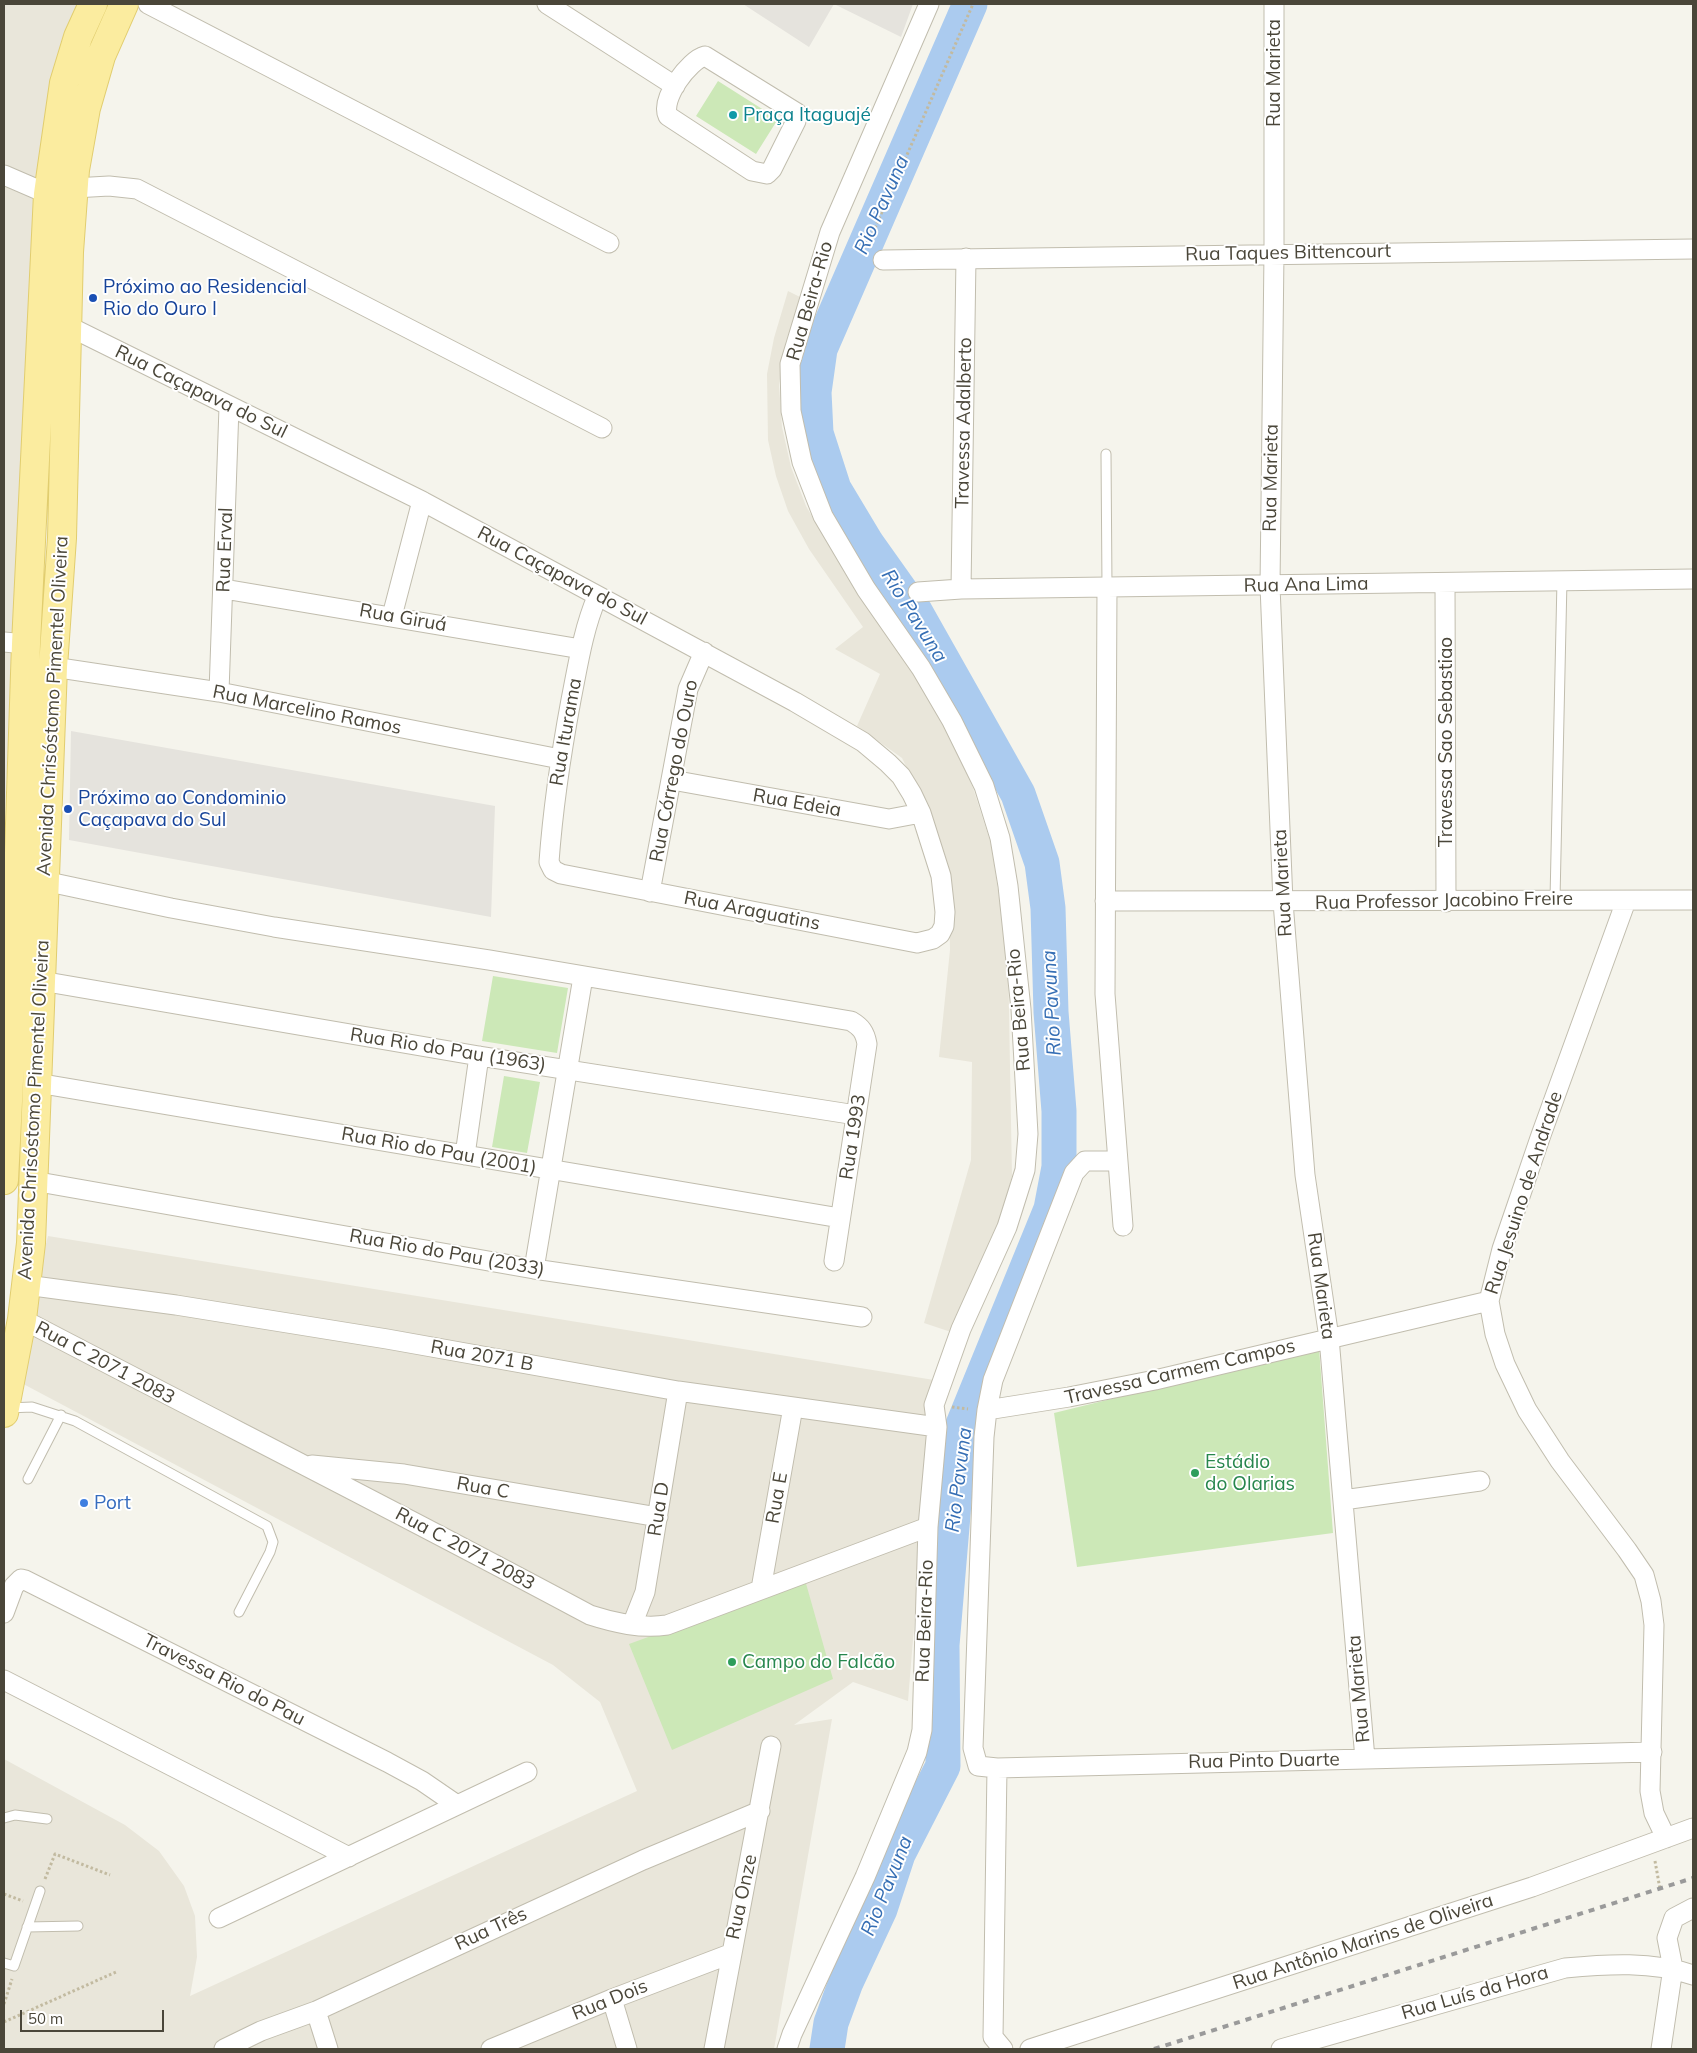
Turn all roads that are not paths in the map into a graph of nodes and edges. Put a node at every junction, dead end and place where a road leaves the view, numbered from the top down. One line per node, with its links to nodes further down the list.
1 (93, 4): 9 (main road, Avenida Chrisóstomo Pimentel Oliveira)
2 (124, 4): 9 (main road, Avenida Chrisóstomo Pimentel Oliveira)
3 (148, 4): 10 (street)
4 (547, 4): 7 (street)
5 (929, 4): 74 (street, Rua Beira-Rio)
6 (1274, 4): 12 (street, Rua Marieta)
7 (675, 86): 7 (street)
8 (4, 175): 9 (street)
9 (61, 191): 15 (main road, Avenida Chrisóstomo Pimentel Oliveira); 17 (street); 30 (main road, Avenida Chrisóstomo Pimentel Oliveira)
10 (609, 243)
11 (1693, 249): 12 (street, Rua Taques Bittencourt)
12 (1274, 253): 13 (street, Rua Taques Bittencourt); 23 (street, Rua Marieta)
13 (966, 258): 14 (street, Rua Taques Bittencourt); 26 (street, Travessa Adalberto)
14 (883, 260)
15 (68, 326): 16 (street, Rua Caçapava do Sul); 33 (main road, Avenida Chrisóstomo Pimentel Oliveira)
16 (229, 407): 19 (street, Rua Caçapava do Sul); 25 (street, Rua Erval)
17 (602, 428)
18 (1106, 454): 24 (lane)
19 (422, 500): 28 (street, Rua Caçapava do Sul); 29 (street)
20 (1562, 579): 21 (street, Rua Ana Lima); 22 (street, Rua Ana Lima); 41 (lane)
21 (1693, 579)
22 (1445, 582): 23 (street, Rua Ana Lima); 46 (street, Travessa Sao Sebastiao)
23 (1270, 586): 24 (street, Rua Ana Lima); 45 (street, Rua Marieta)
24 (1107, 587): 26 (street, Rua Ana Lima); 43 (street)
25 (224, 589): 29 (street, Rua Giruá); 34 (street, Rua Erval)
26 (961, 589): 27 (street, Rua Ana Lima)
27 (918, 592)
28 (597, 597): 31 (street, Rua Iturama); 32 (street, Rua Caçapava do Sul)
29 (392, 616): 31 (street, Rua Giruá)
30 (15, 643): 54 (main road, Avenida Chrisóstomo Pimentel Oliveira)
31 (581, 649): 35 (street, Rua Iturama)
32 (704, 652): 36 (street, Rua Córrego do Ouro); 37 (street, Rua Caçapava do Sul)
33 (53, 667): 34 (street, Rua Marcelino Ramos); 39 (main road, Avenida Chrisóstomo Pimentel Oliveira)
34 (219, 692): 35 (street, Rua Marcelino Ramos)
35 (560, 759): 38 (street, Rua Iturama)
36 (672, 780): 37 (street, Rua Edeia); 40 (street, Rua Córrego do Ouro)
37 (921, 813): 47 (street, Rua Caçapava do Sul)
38 (553, 870): 40 (street, Rua Araguatins)
39 (44, 881): 48 (street); 49 (main road, Avenida Chrisóstomo Pimentel Oliveira)
40 (650, 892): 47 (street, Rua Araguatins)
41 (1554, 899): 44 (street, Rua Professor Jacobino Freire); 46 (street, Rua Professor Jacobino Freire)
42 (1693, 900): 44 (street, Rua Professor Jacobino Freire)
43 (1105, 901): 45 (street, Rua Professor Jacobino Freire); 56 (street)
44 (1626, 901): 65 (street, Rua Jesuino de Andrade)
45 (1283, 902): 46 (street, Rua Professor Jacobino Freire); 68 (street, Rua Marieta)
46 (1446, 902)
47 (944, 926)
48 (582, 977): 51 (street); 53 (street, Rua 1993)
49 (41, 981): 50 (street, Rua Rio do Pau (1963)); 52 (main road, Avenida Chrisóstomo Pimentel Oliveira)
50 (479, 1056): 51 (street, Rua Rio do Pau (1963)); 55 (street)
51 (568, 1068): 53 (street, Rua Rio do Pau (1963)); 57 (street)
52 (37, 1083): 55 (street, Rua Rio do Pau (2001)); 58 (main road, Avenida Chrisóstomo Pimentel Oliveira)
53 (856, 1116): 60 (street, Rua 1993)
54 (7, 1131): 58 (main road); 59 (main road, Avenida Chrisóstomo Pimentel Oliveira)
55 (465, 1156): 57 (street, Rua Rio do Pau (2001))
56 (1116, 1161): 61 (street); 72 (street)
57 (551, 1170): 60 (street, Rua Rio do Pau (2001)); 63 (street)
58 (33, 1172): 63 (street, Rua Rio do Pau (2033)); 64 (main road, Avenida Chrisóstomo Pimentel Oliveira)
59 (4, 1180)
60 (840, 1218): 62 (street, Rua 1993)
61 (1122, 1226)
62 (834, 1261)
63 (534, 1268): 66 (street, Rua Rio do Pau (2033))
64 (26, 1286): 67 (main road, Avenida Chrisóstomo Pimentel Oliveira); 69 (street, Rua 2071 B)
65 (1489, 1301): 68 (street, Travessa Carmem Campos); 87 (street, Rua Jesuino de Andrade)
66 (862, 1317)
67 (22, 1319): 71 (main road, Avenida Chrisóstomo Pimentel Oliveira); 75 (street, Rua C 2071 2083)
68 (1329, 1338): 72 (street, Travessa Carmem Campos); 78 (street, Rua Marieta)
69 (678, 1391): 70 (street, Rua 2071 B); 79 (street, Rua D)
70 (793, 1407): 74 (street, Rua 2071 B); 81 (street, Rua E)
71 (4, 1410): 73 (lane)
72 (987, 1410): 89 (street)
73 (61, 1415): 76 (lane); 83 (lane)
74 (937, 1428): 80 (street, Rua Beira-Rio)
75 (306, 1465): 79 (street, Rua C); 84 (street, Rua C 2071 2083)
76 (28, 1479)
77 (1480, 1481): 78 (street)
78 (1343, 1500): 88 (street, Rua Marieta)
79 (658, 1517): 84 (street, Rua D)
80 (928, 1527): 81 (street, Rua C 2071 2083); 115 (street, Rua Beira-Rio)
81 (761, 1589): 84 (street, Rua C 2071 2083)
82 (4, 1612): 91 (street, Travessa Rio do Pau)
83 (239, 1612)
84 (632, 1625)
85 (4, 1680): 97 (street)
86 (771, 1746): 92 (street, Rua Onze)
87 (1652, 1752): 88 (street, Rua Pinto Duarte); 96 (street, Rua Jesuino de Andrade)
88 (1365, 1759): 89 (street, Rua Pinto Duarte)
89 (987, 1767): 109 (street)
90 (527, 1772): 91 (street)
91 (457, 1805): 97 (street)
92 (760, 1811): 103 (street, Rua Onze); 108 (street, Rua Três)
93 (4, 1818): 94 (lane)
94 (46, 1819)
95 (1693, 1828): 96 (street, Rua Antônio Marins de Oliveira)
96 (1659, 1841): 116 (street, Rua Antônio Marins de Oliveira)
97 (349, 1857): 100 (street)
98 (40, 1891): 102 (lane)
99 (1693, 1908): 105 (street)
100 (219, 1918)
101 (78, 1926): 102 (lane)
102 (27, 1927): 104 (lane)
103 (730, 1954): 107 (street, Rua Dois); 114 (street, Rua Onze)
104 (4, 1963)
105 (1673, 1968): 106 (street, Rua Luís da Hora); 117 (street, Rua Luís da Hora); 118 (street)
106 (1693, 1975)
107 (612, 1998): 112 (street, Rua Dois); 113 (street)
108 (316, 2011): 110 (street, Rua Três); 111 (street)
109 (998, 2043)
110 (224, 2049)
111 (328, 2049)
112 (491, 2049)
113 (627, 2049)
114 (714, 2049)
115 (787, 2049)
116 (1030, 2049)
117 (1281, 2049)
118 (1661, 2049)

